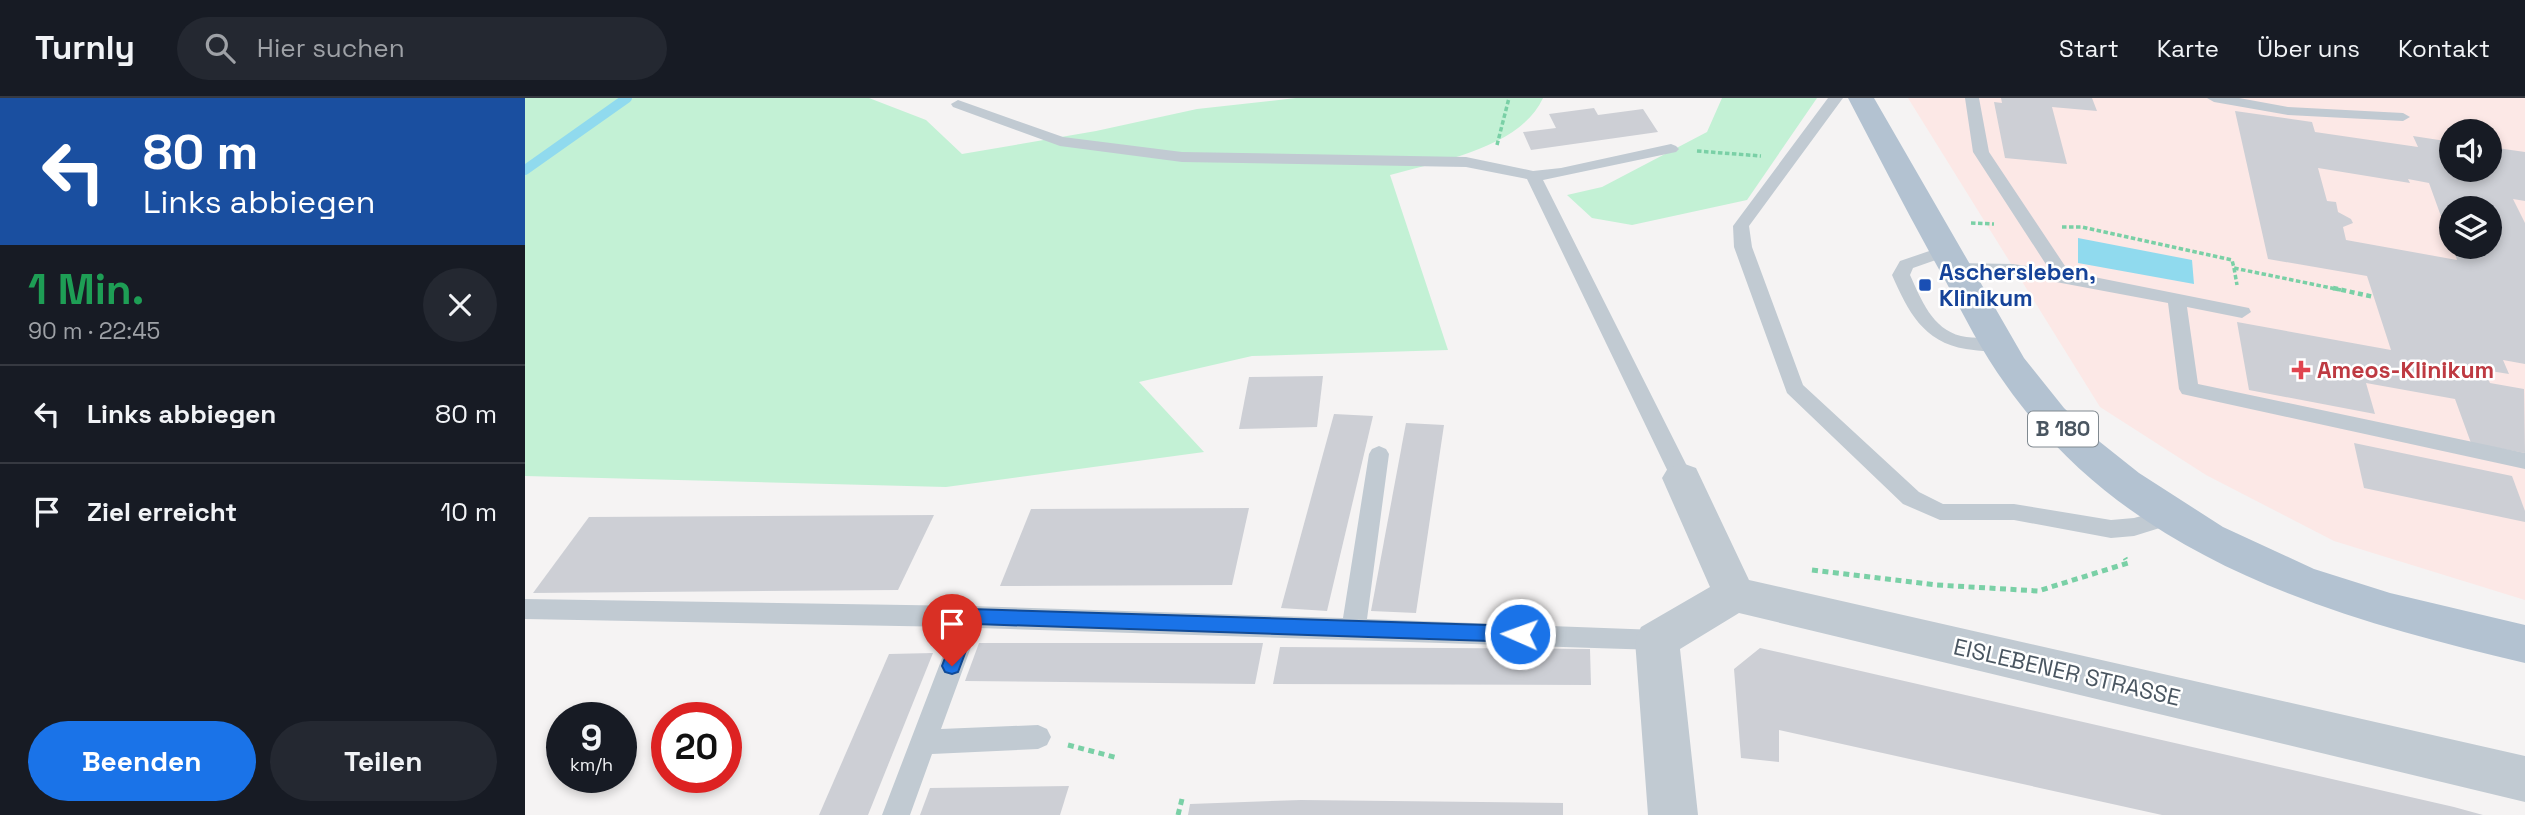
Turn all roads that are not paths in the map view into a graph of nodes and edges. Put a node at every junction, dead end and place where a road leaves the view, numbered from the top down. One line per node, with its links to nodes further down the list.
1 (1836, 98): 17 (lane)
2 (1861, 98): 9 (main road, B 180)
3 (1972, 98): 10 (lane)
4 (2214, 98): 6 (lane)
5 (958, 104): 8 (lane)
6 (2403, 117)
7 (1671, 149): 8 (lane)
8 (1533, 176): 16 (lane)
9 (1942, 247): 10 (lane); 13 (main road, B 180); 13 (lane)
10 (2063, 275): 11 (lane)
11 (2177, 299): 12 (lane); 15 (lane)
12 (2242, 312)
13 (1997, 345): 17 (main road, B 180)
14 (1379, 454): 21 (lane)
15 (2525, 461)
16 (1682, 478): 18 (street)
17 (2171, 516): 23 (main road, B 180)
18 (1734, 594): 22 (street); 26 (street, EISLEBENER STRASSE)
19 (525, 609): 20 (lane)
20 (970, 616): 21 (lane); 25 (lane)
21 (1354, 627): 22 (lane)
22 (1657, 640): 28 (street)
23 (2525, 644)
24 (1038, 737): 25 (lane)
25 (925, 742): 27 (lane)
26 (2525, 779)
27 (895, 815)
28 (1673, 815)

